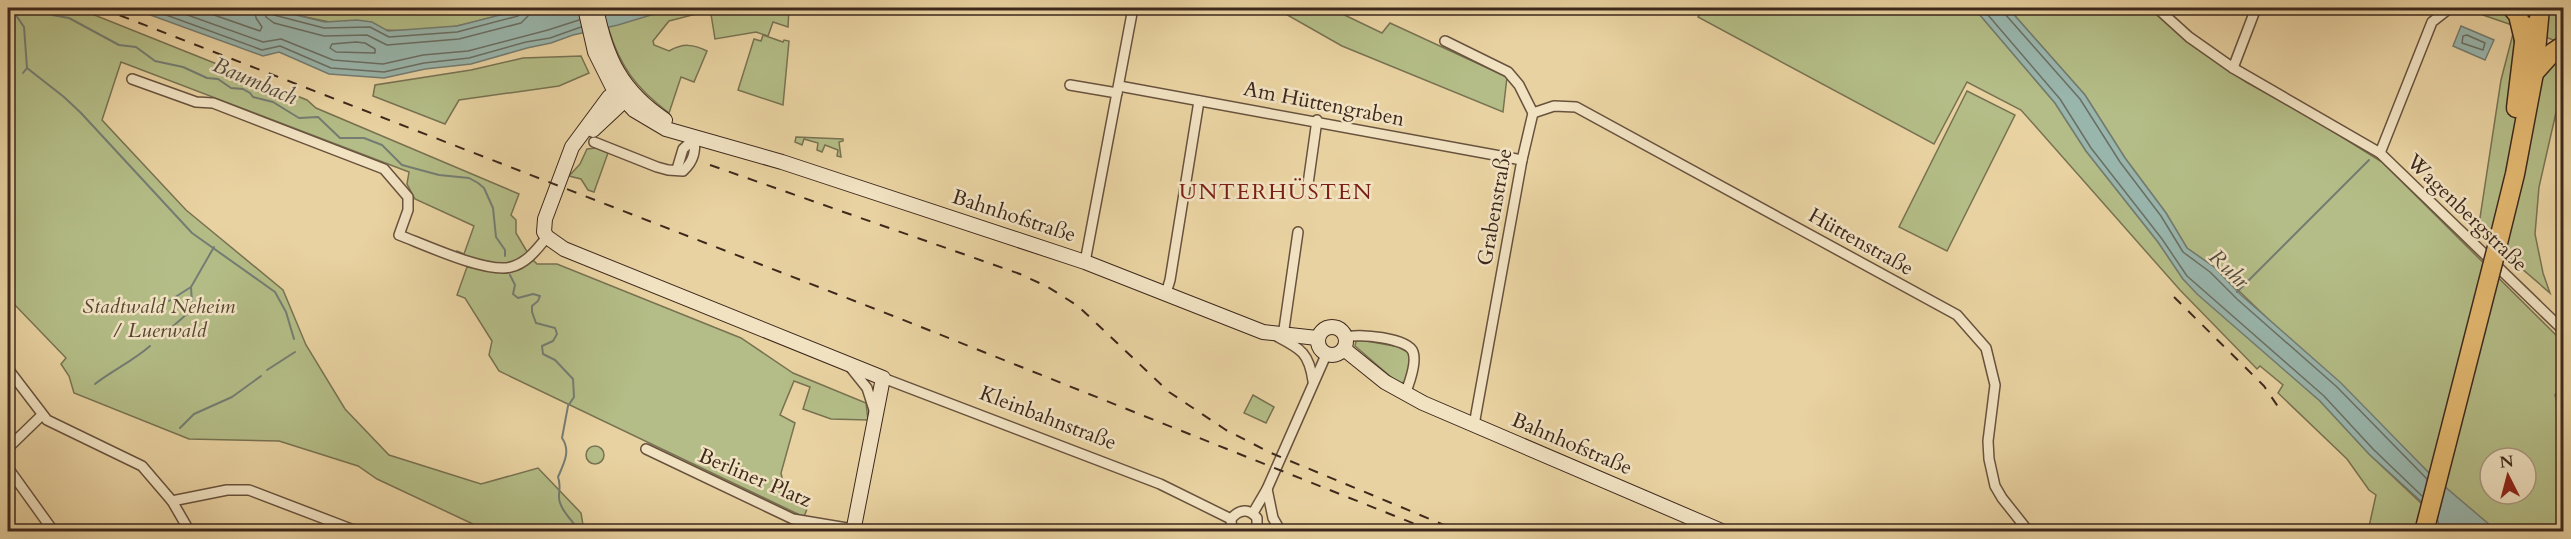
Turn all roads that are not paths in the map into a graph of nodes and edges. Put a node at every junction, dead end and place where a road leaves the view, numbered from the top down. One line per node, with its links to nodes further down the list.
1 (585, 8): 18 (street)
2 (596, 8): 18 (street)
3 (1133, 8): 17 (street)
4 (2157, 8): 13 (street, Wagenbergstraße)
5 (2256, 8): 13 (street)
6 (2512, 8): 11 (highway)
7 (2528, 8): 11 (highway)
8 (2541, 8): 14 (highway)
9 (2446, 11): 24 (street, Wagenbergstraße)
10 (1445, 41): 20 (street)
11 (2525, 41): 28 (highway)
12 (2564, 45): 14 (highway)
13 (2233, 68): 24 (street, Wagenbergstraße)
14 (2534, 73): 28 (highway)
15 (132, 80): 29 (street)
16 (1070, 85): 17 (street, Am Hüttengraben)
17 (1118, 89): 19 (street, Am Hüttengraben); 30 (street)
18 (621, 90): 22 (street, Bahnhofstraße); 29 (street)
19 (1199, 100): 21 (street, Am Hüttengraben); 31 (street)
20 (1533, 113): 25 (street, Grabenstraße); 62 (street, Hüttenstraße)
21 (1317, 120): 25 (street, Am Hüttengraben); 26 (street)
22 (695, 138): 23 (street); 30 (street, Bahnhofstraße)
23 (594, 142)
24 (2380, 153): 33 (street, Wagenbergstraße)
25 (1522, 159): 46 (street, Grabenstraße)
26 (1307, 191)
27 (1298, 232): 35 (street)
28 (2499, 236): 63 (highway, bridge)
29 (547, 237): 39 (street, Kleinbahnstraße)
30 (1085, 261): 31 (street, Bahnhofstraße)
31 (1166, 292): 35 (street, Bahnhofstraße)
32 (2564, 317): 33 (street)
33 (2555, 323): 34 (street, Wagenbergstraße)
34 (2564, 331)
35 (1278, 335): 36 (street, Bahnhofstraße); 42 (street)
36 (1317, 338): 37 (street, Bahnhofstraße); 38 (street)
37 (1345, 343): 38 (street, Bahnhofstraße); 43 (street, Bahnhofstraße); 43 (street, Bahnhofstraße)
38 (1326, 355): 42 (street)
39 (847, 364): 41 (street, Kleinbahnstraße); 45 (street, Kleinbahnstraße)
40 (8, 369): 44 (street)
41 (883, 378): 45 (street); 53 (street, Kleinbahnstraße)
42 (1313, 381): 50 (street)
43 (1405, 394): 46 (street, Bahnhofstraße)
44 (42, 415): 47 (street); 51 (street)
45 (876, 416): 54 (street)
46 (1474, 425): 61 (street, Bahnhofstraße)
47 (8, 448)
48 (646, 449): 54 (street, Berliner Platz)
49 (8, 468): 55 (street)
50 (1267, 489): 52 (street); 60 (street)
51 (172, 501): 56 (street); 57 (street)
52 (1253, 513): 53 (street); 59 (street)
53 (1231, 519): 58 (street)
54 (853, 530)
55 (54, 531)
56 (190, 531)
57 (359, 531)
58 (1232, 531)
59 (1257, 531)
60 (1281, 531)
61 (1724, 531)
62 (2029, 531)
63 (2424, 531)

